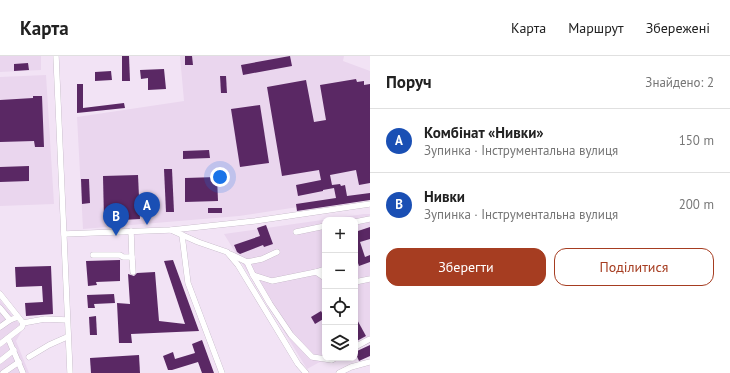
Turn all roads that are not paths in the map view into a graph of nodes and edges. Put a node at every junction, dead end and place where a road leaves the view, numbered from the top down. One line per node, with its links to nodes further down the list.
1 (56, 56): 9 (street)
2 (370, 204): 6 (street)
3 (370, 219): 4 (street)
4 (358, 221)
5 (322, 227): 8 (street)
6 (171, 230): 7 (street); 10 (street)
7 (131, 231): 9 (street); 14 (street)
8 (296, 232)
9 (64, 234): 27 (street)
10 (182, 235): 11 (street); 44 (street)
11 (227, 252): 15 (street); 45 (street)
12 (277, 252): 15 (street)
13 (93, 256): 14 (street)
14 (132, 257): 17 (street)
15 (247, 262): 19 (street)
16 (322, 270): 18 (street)
17 (133, 272)
18 (316, 272): 19 (street); 20 (street)
19 (253, 275): 37 (street)
20 (322, 276)
21 (370, 279): 22 (street)
22 (358, 281)
23 (0, 294): 25 (street)
24 (1, 310): 26 (street)
25 (18, 317): 26 (street); 28 (street)
26 (10, 320): 29 (street)
27 (67, 320): 28 (street); 30 (street)
28 (23, 323): 31 (street)
29 (0, 328)
30 (67, 337): 36 (street); 43 (street)
31 (8, 338): 33 (street); 35 (street)
32 (370, 339): 34 (street)
33 (0, 344)
34 (358, 345)
35 (14, 350): 38 (street); 39 (street)
36 (29, 357)
37 (322, 358)
38 (0, 361)
39 (18, 362): 41 (street); 42 (street)
40 (370, 362): 46 (street)
41 (3, 373)
42 (23, 373)
43 (70, 373)
44 (222, 373)
45 (306, 373)
46 (339, 373)

